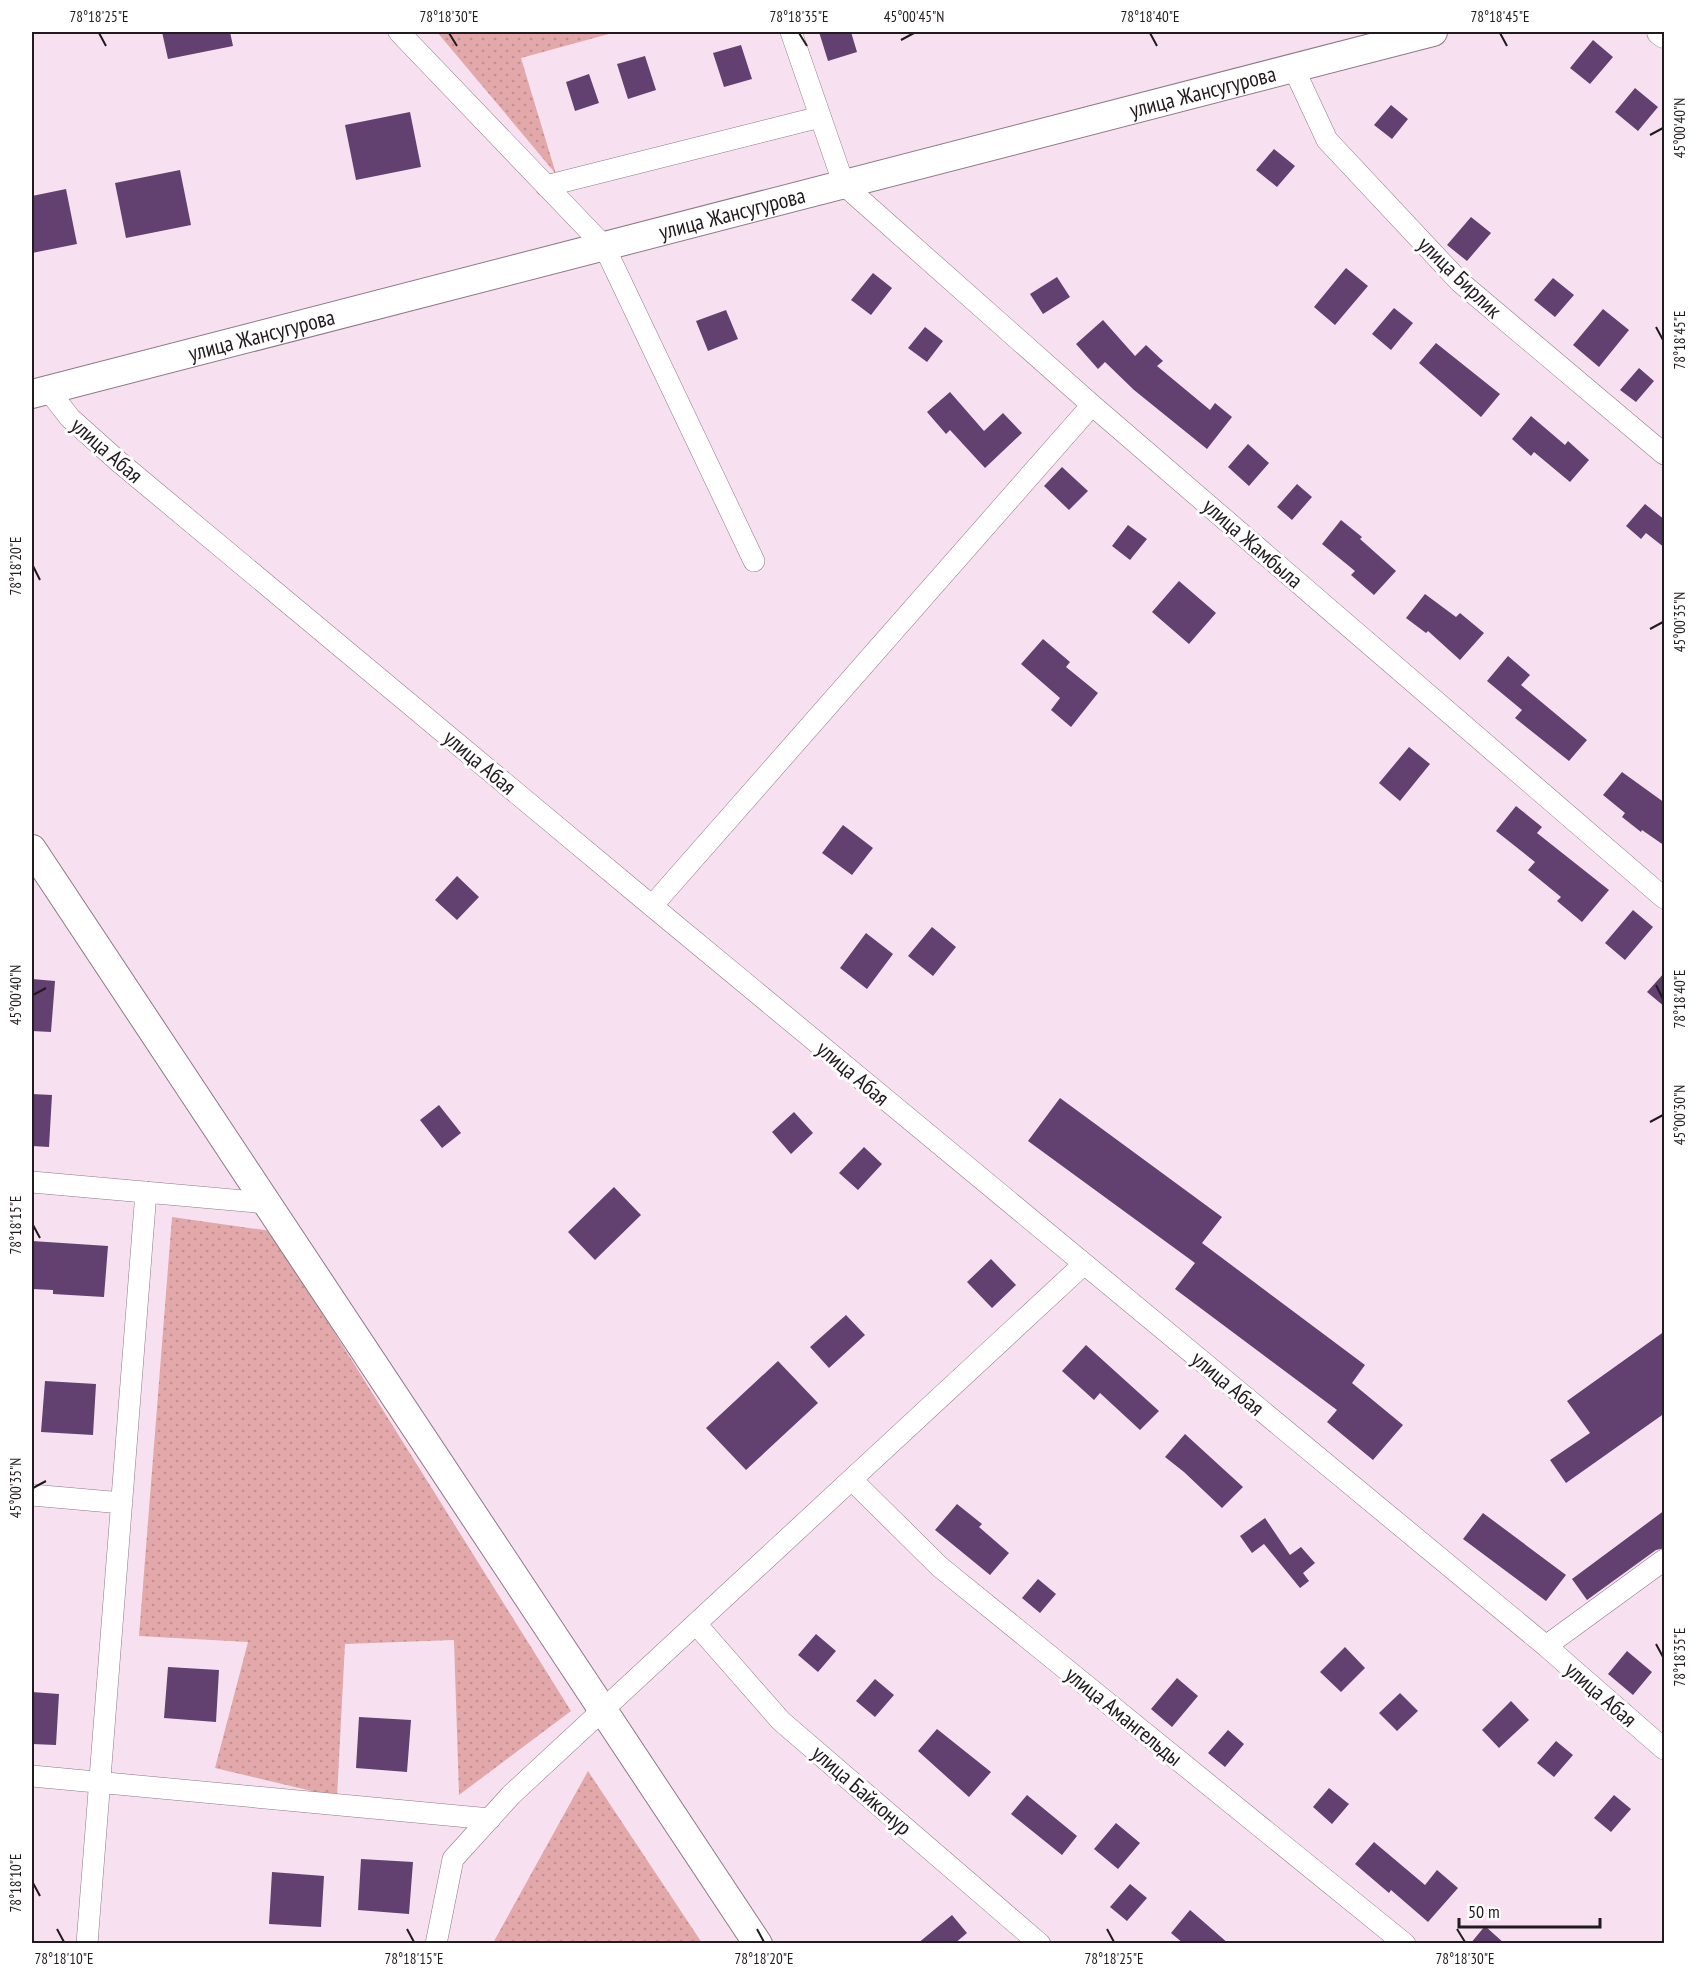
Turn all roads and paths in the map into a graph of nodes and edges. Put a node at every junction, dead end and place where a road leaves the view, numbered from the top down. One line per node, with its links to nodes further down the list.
1 (399, 32): 10 (street)
2 (791, 32): 8 (street)
3 (1432, 32): 6 (main road, улица Жансугурова)
4 (1660, 32): 5 (street)
5 (1665, 35)
6 (1384, 37): 7 (main road, улица Жансугурова)
7 (1293, 67): 9 (main road, улица Жансугурова); 14 (street, улица Бирлик)
8 (820, 117): 9 (street); 10 (street)
9 (844, 185): 11 (main road, улица Жансугурова); 13 (street, улица Жамбыла)
10 (546, 186): 11 (street)
11 (604, 246): 12 (main road, улица Жансугурова); 15 (street)
12 (40, 392): 19 (street, улица Абая)
13 (1092, 405): 18 (street, улица Жамбыла); 19 (street)
14 (1665, 454)
15 (754, 561)
16 (32, 849): 17 (main road)
17 (43, 882): 22 (main road)
18 (1665, 897)
19 (652, 906): 23 (street, улица Абая)
20 (32, 1182): 21 (street)
21 (146, 1192): 22 (street); 26 (street)
22 (267, 1203): 30 (main road)
23 (1084, 1264): 24 (street); 29 (street, улица Абая)
24 (852, 1480): 28 (street); 39 (street, улица Амангельды)
25 (32, 1495): 26 (street)
26 (122, 1503): 33 (street)
27 (1665, 1560): 29 (street)
28 (696, 1624): 30 (street); 38 (street, улица Байконур)
29 (1546, 1646): 31 (street, улица Абая)
30 (603, 1710): 34 (street); 37 (main road)
31 (1665, 1749)
32 (32, 1776): 33 (street)
33 (100, 1782): 34 (street); 35 (street)
34 (490, 1819): 36 (street)
35 (87, 1944)
36 (436, 1944)
37 (758, 1944)
38 (1040, 1944)
39 (1405, 1944)

